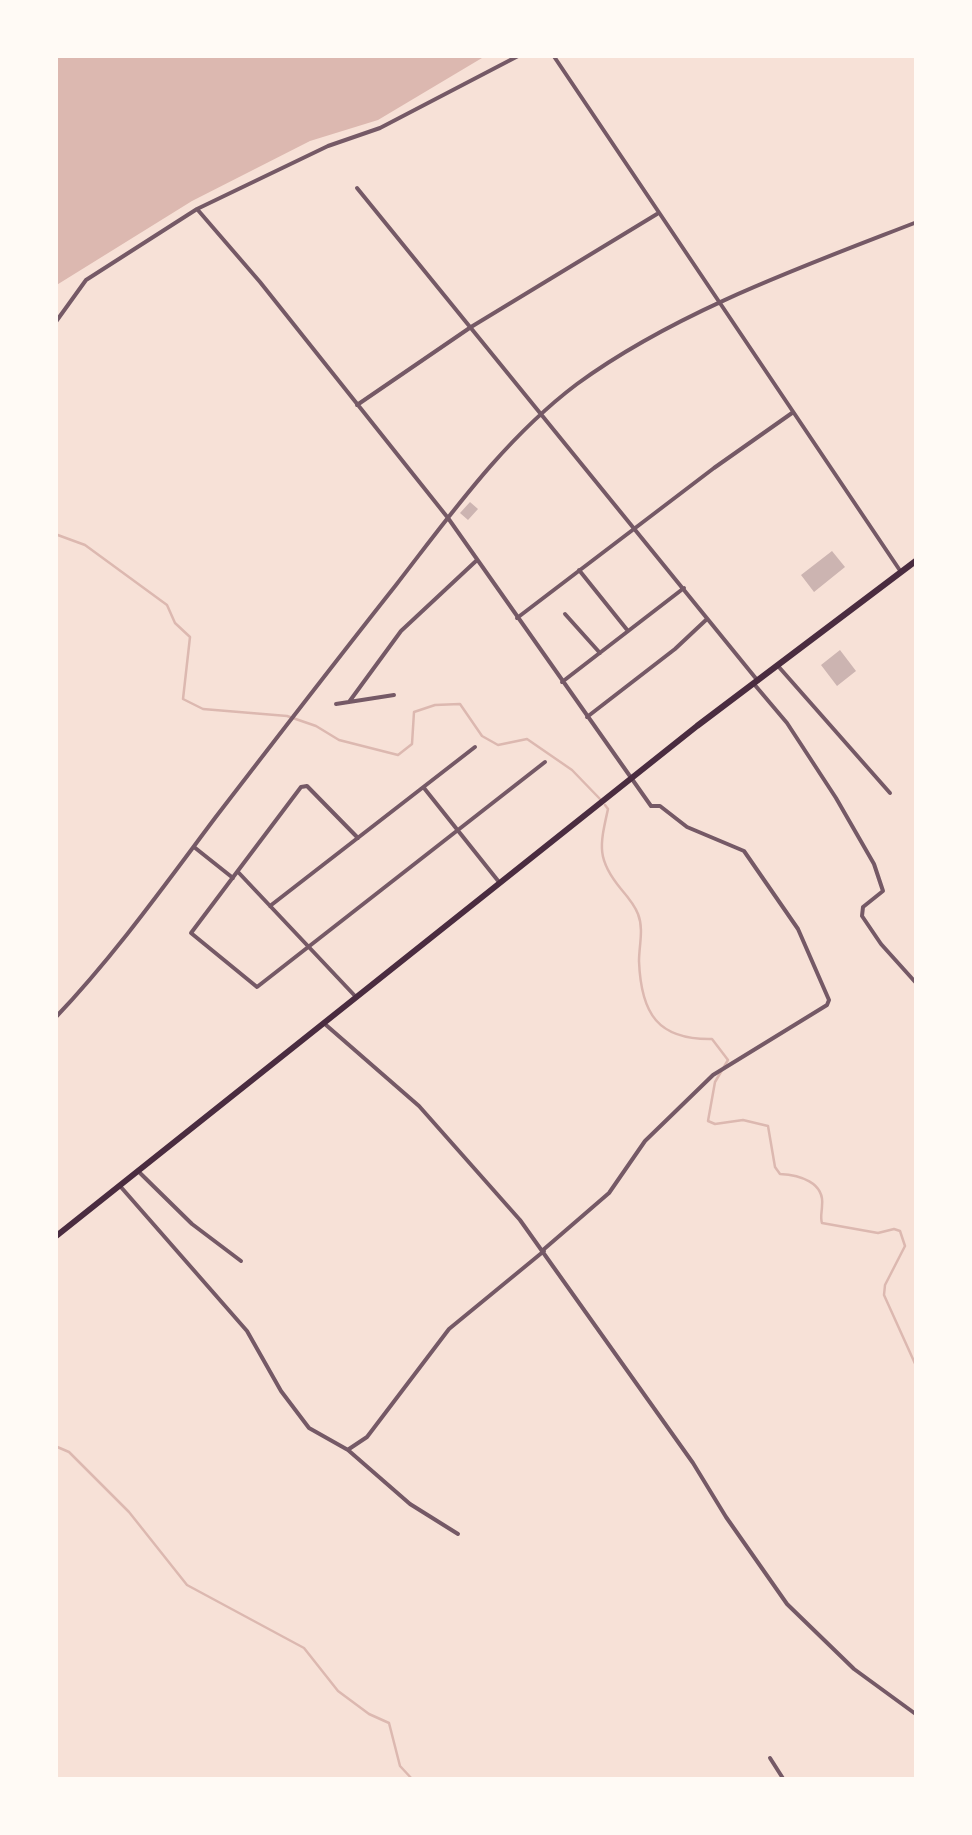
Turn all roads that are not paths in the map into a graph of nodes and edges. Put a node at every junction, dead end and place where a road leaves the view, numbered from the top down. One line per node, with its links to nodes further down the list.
1 (520, 55): 4 (street)
2 (553, 55): 5 (street)
3 (357, 188): 9 (street)
4 (197, 208): 8 (street); 10 (street)
5 (657, 214): 7 (street); 9 (street)
6 (917, 222): 7 (street)
7 (718, 306): 11 (street); 12 (street)
8 (55, 322)
9 (470, 327): 10 (street); 12 (street)
10 (358, 405): 13 (street)
11 (792, 413): 14 (street); 18 (street)
12 (542, 414): 13 (street); 14 (street)
13 (448, 518): 15 (street); 39 (street)
14 (634, 528): 17 (street); 19 (street)
15 (477, 560): 21 (street); 29 (street)
16 (917, 560): 18 (main road)
17 (579, 570): 21 (street); 23 (street)
18 (900, 572): 25 (main road)
19 (684, 588): 22 (street); 23 (street)
20 (565, 614): 24 (street)
21 (516, 618): 26 (street)
22 (708, 618): 27 (street); 31 (street)
23 (628, 631): 24 (street)
24 (600, 653): 26 (street)
25 (778, 666): 27 (main road); 36 (street)
26 (562, 682): 31 (street)
27 (756, 682): 34 (main road); 45 (street)
28 (394, 696): 29 (street)
29 (350, 702): 30 (street)
30 (336, 704)
31 (587, 718): 34 (street)
32 (475, 748): 35 (street)
33 (545, 762): 37 (street)
34 (631, 779): 42 (main road); 52 (street)
35 (423, 787): 37 (street); 38 (street)
36 (890, 792)
37 (458, 830): 42 (street); 44 (street)
38 (358, 838): 40 (street); 43 (street)
39 (194, 846): 41 (street); 47 (street)
40 (238, 872): 41 (street); 43 (street)
41 (233, 878): 44 (street)
42 (499, 882): 46 (main road)
43 (270, 906): 44 (street)
44 (310, 949): 46 (street)
45 (917, 984)
46 (356, 996): 48 (main road)
47 (55, 1018)
48 (324, 1022): 49 (main road); 52 (street)
49 (139, 1171): 50 (main road); 53 (street)
50 (120, 1186): 51 (main road); 54 (street)
51 (55, 1237)
52 (544, 1251): 54 (street); 56 (street)
53 (242, 1262)
54 (348, 1450): 55 (street)
55 (458, 1534)
56 (917, 1715)
57 (770, 1758): 58 (street)
58 (784, 1780)

